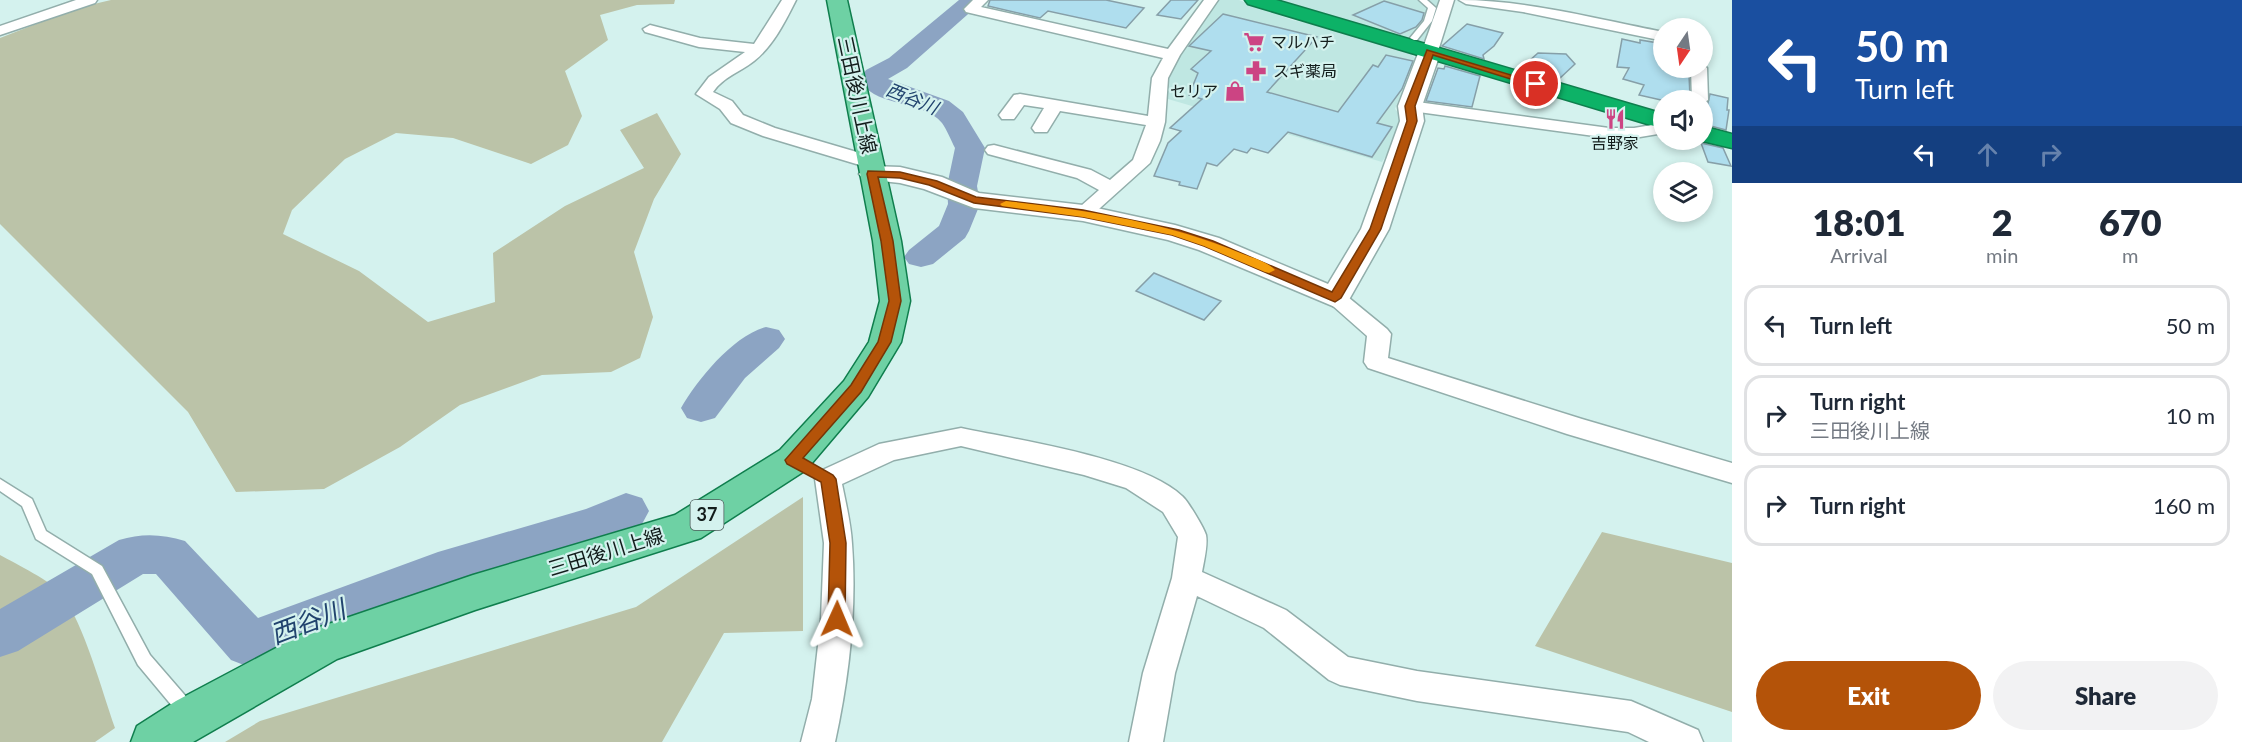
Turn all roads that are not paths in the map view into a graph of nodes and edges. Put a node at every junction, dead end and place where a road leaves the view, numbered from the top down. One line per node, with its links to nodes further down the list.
1 (90, 0): 11 (street)
2 (789, 0): 14 (street)
3 (837, 0): 26 (main road, 三田後川上線 / 37)
4 (981, 0): 15 (street)
5 (1211, 0): 15 (street)
6 (1255, 0): 13 (highway)
7 (1423, 0): 13 (lane)
8 (1447, 0): 13 (street)
9 (1466, 0): 12 (street)
10 (650, 29): 14 (street)
11 (0, 31)
12 (1653, 35)
13 (1422, 45): 17 (street); 19 (highway)
14 (758, 49): 26 (street)
15 (1172, 55): 20 (street)
16 (1054, 106): 18 (street); 20 (street); 21 (street)
17 (1410, 106): 22 (street); 29 (street)
18 (1008, 115)
19 (1653, 118)
20 (1156, 122): 27 (street)
21 (1041, 128)
22 (1653, 130)
23 (1713, 136): 24 (highway)
24 (1732, 141)
25 (994, 150): 27 (street)
26 (871, 168): 28 (street); 30 (main road, 三田後川上線 / 37)
27 (1112, 189): 28 (street)
28 (1083, 213): 29 (street)
29 (1335, 298): 31 (street)
30 (793, 460): 32 (street); 35 (main road, 三田後川上線 / 37)
31 (1732, 473)
32 (828, 479): 34 (street); 37 (street)
33 (0, 484): 35 (lane)
34 (1187, 578): 38 (street); 39 (street)
35 (192, 716): 36 (main road, 三田後川上線 / 37)
36 (154, 742)
37 (818, 742)
38 (1146, 742)
39 (1686, 742)

